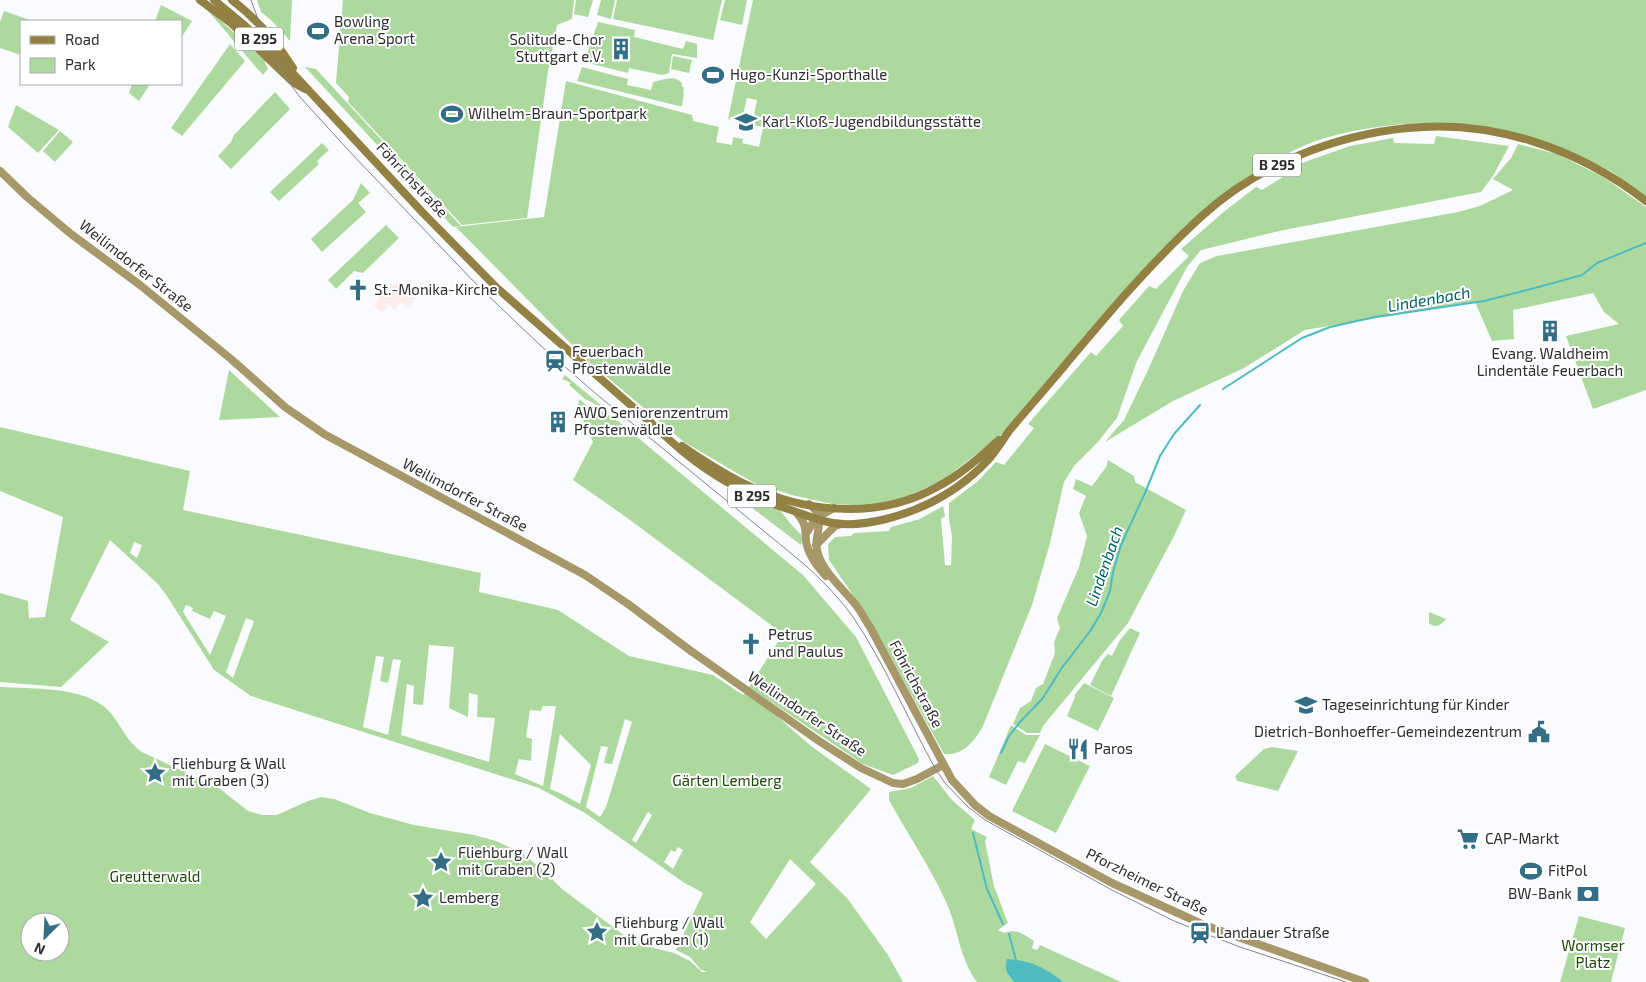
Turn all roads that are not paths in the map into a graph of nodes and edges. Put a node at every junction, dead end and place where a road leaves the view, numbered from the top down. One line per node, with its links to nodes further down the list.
1 (200, 0): 5 (main road)
2 (214, 0): 4 (main road, Föhrichstraße / B 295)
3 (232, 0): 4 (main road)
4 (300, 81): 5 (main road, Föhrichstraße / B 295)
5 (311, 92): 8 (main road, Föhrichstraße / B 295)
6 (0, 171): 18 (street, Weilimdorfer Straße)
7 (1646, 201): 9 (main road, B 295)
8 (658, 429): 10 (main road, B 295); 12 (main road, B 295)
9 (1009, 431): 11 (main road, B 295); 14 (main road, B 295)
10 (809, 504): 11 (main road, B 295); 13 (street)
11 (834, 508): 13 (street)
12 (796, 512): 13 (main road, B 295); 15 (street, Föhrichstraße)
13 (818, 518): 14 (main road, B 295); 15 (street); 16 (street)
14 (841, 524): 16 (street)
15 (807, 532): 17 (street, Föhrichstraße)
16 (816, 546): 17 (street, Föhrichstraße)
17 (864, 618): 18 (street, Föhrichstraße)
18 (943, 764): 19 (street, Pforzheimer Straße)
19 (1365, 982)

